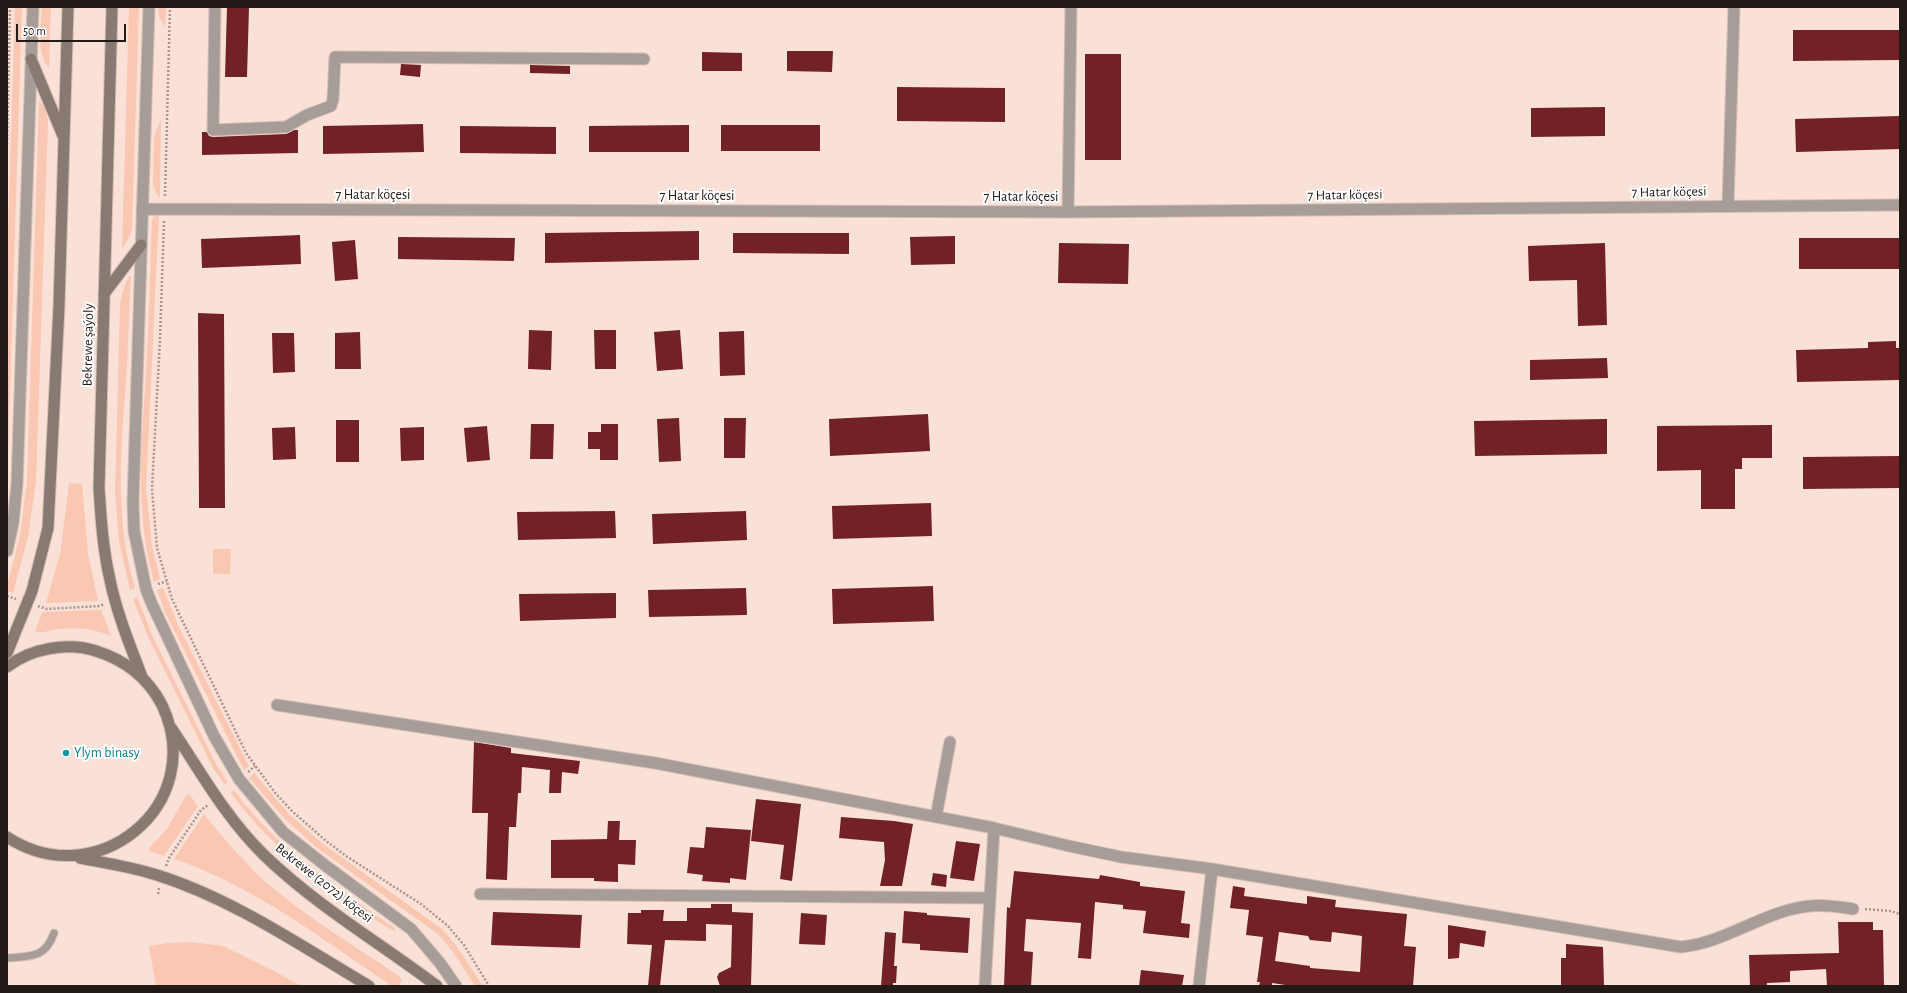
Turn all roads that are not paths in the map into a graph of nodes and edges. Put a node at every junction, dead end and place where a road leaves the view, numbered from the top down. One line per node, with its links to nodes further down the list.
1 (32, 7): 8 (street)
2 (68, 7): 10 (main road)
3 (112, 7): 16 (main road, Bekrewe şaýoly)
4 (149, 7): 13 (street)
5 (215, 7): 9 (street)
6 (1071, 7): 14 (street)
7 (1734, 7): 12 (street)
8 (31, 59): 10 (main road); 17 (street)
9 (644, 59)
10 (65, 140): 18 (main road)
11 (1900, 205): 12 (street, 7 Hatar köçesi)
12 (1728, 206): 14 (street, 7 Hatar köçesi)
13 (142, 209): 14 (street, 7 Hatar köçesi); 15 (street)
14 (1068, 212)
15 (141, 245): 16 (main road); 36 (street)
16 (104, 294): 20 (main road, Bekrewe şaýoly)
17 (7, 551)
18 (7, 653)
19 (7, 667): 20 (main road, Bekrewe (2072) köçesi)
20 (142, 677): 22 (main road, Bekrewe (2072) köçesi)
21 (277, 705): 24 (street)
22 (170, 726): 27 (main road, Bekrewe (2072) köçesi); 35 (main road, Bekrewe (2072) köçesi)
23 (950, 742): 24 (street)
24 (936, 817): 25 (street)
25 (994, 828): 28 (street); 30 (street)
26 (10, 840): 27 (main road, Bekrewe (2072) köçesi)
27 (72, 857): 34 (main road, Bekrewe (2072) köçesi)
28 (1212, 869): 31 (street); 38 (street)
29 (480, 894): 30 (street)
30 (990, 898): 37 (street)
31 (1853, 909)
32 (54, 933): 33 (lane)
33 (7, 958)
34 (369, 986)
35 (437, 986)
36 (456, 986)
37 (985, 986)
38 (1199, 986)

